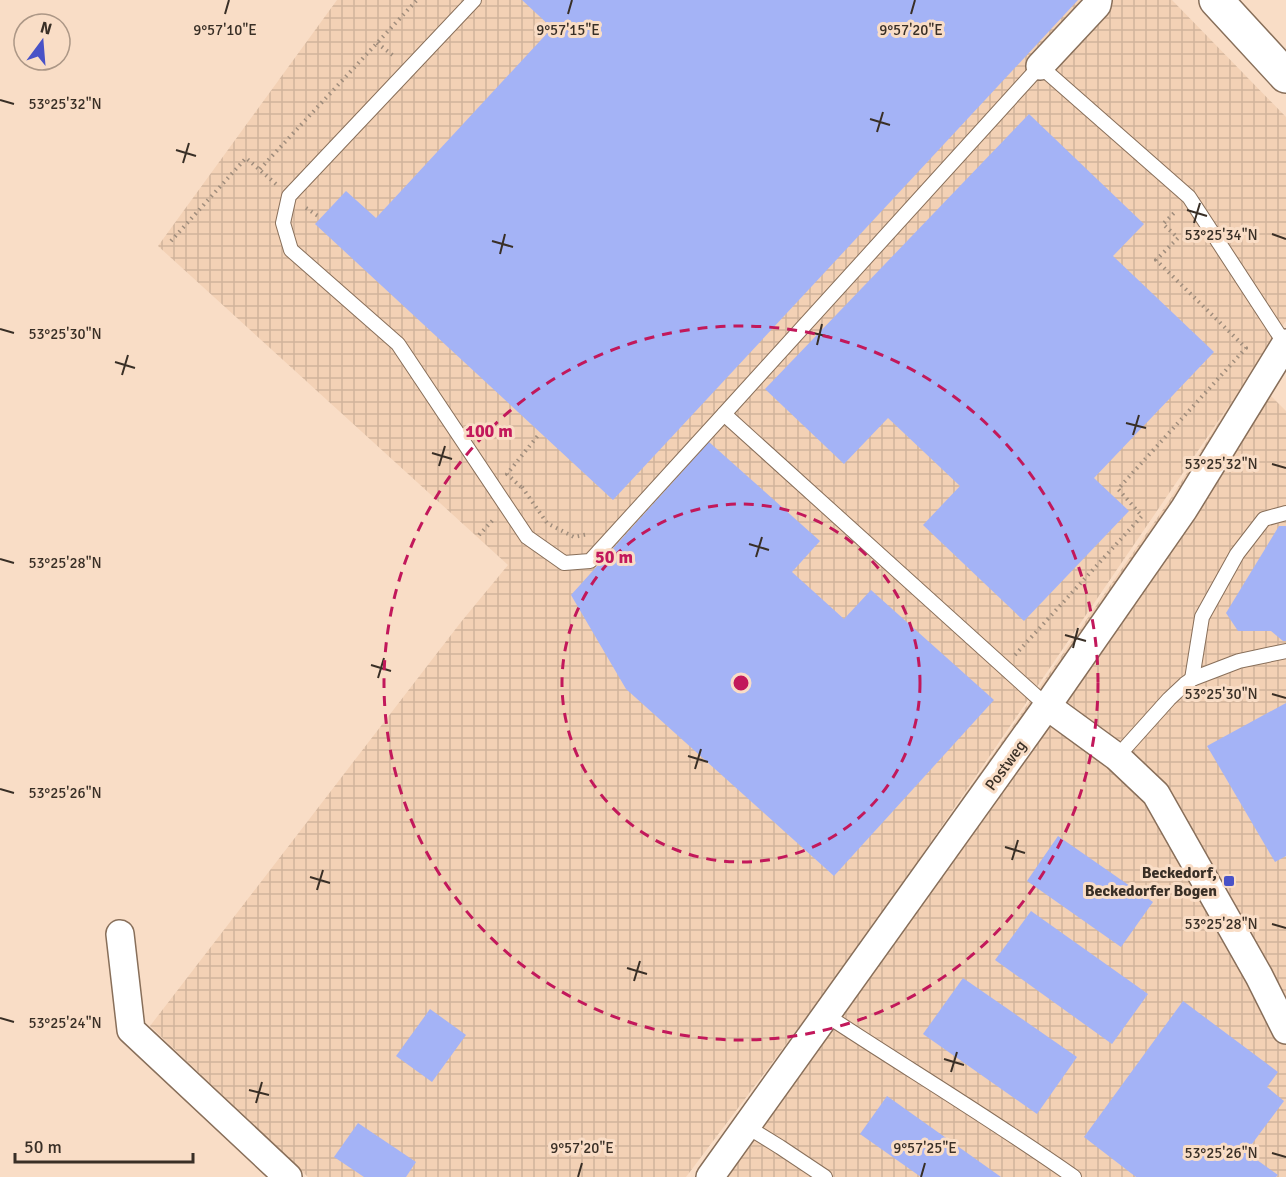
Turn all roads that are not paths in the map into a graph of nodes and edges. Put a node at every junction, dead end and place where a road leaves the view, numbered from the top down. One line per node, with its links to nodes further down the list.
1 (474, 0): 7 (lane)
2 (1098, 0): 4 (street)
3 (1216, 0): 5 (main road)
4 (1040, 66): 6 (lane); 7 (lane)
5 (1286, 76)
6 (1286, 343): 11 (street, Postweg)
7 (724, 414): 11 (lane)
8 (1286, 513): 10 (lane)
9 (1286, 651): 10 (lane)
10 (1192, 679): 12 (lane)
11 (1047, 706): 12 (street); 14 (street, Postweg)
12 (1117, 757): 15 (street)
13 (120, 934): 17 (street)
14 (826, 1015): 16 (street, Postweg); 20 (lane)
15 (1286, 1030)
16 (746, 1126): 18 (street, Postweg); 19 (lane)
17 (288, 1177)
18 (710, 1177)
19 (825, 1177)
20 (1074, 1177)

